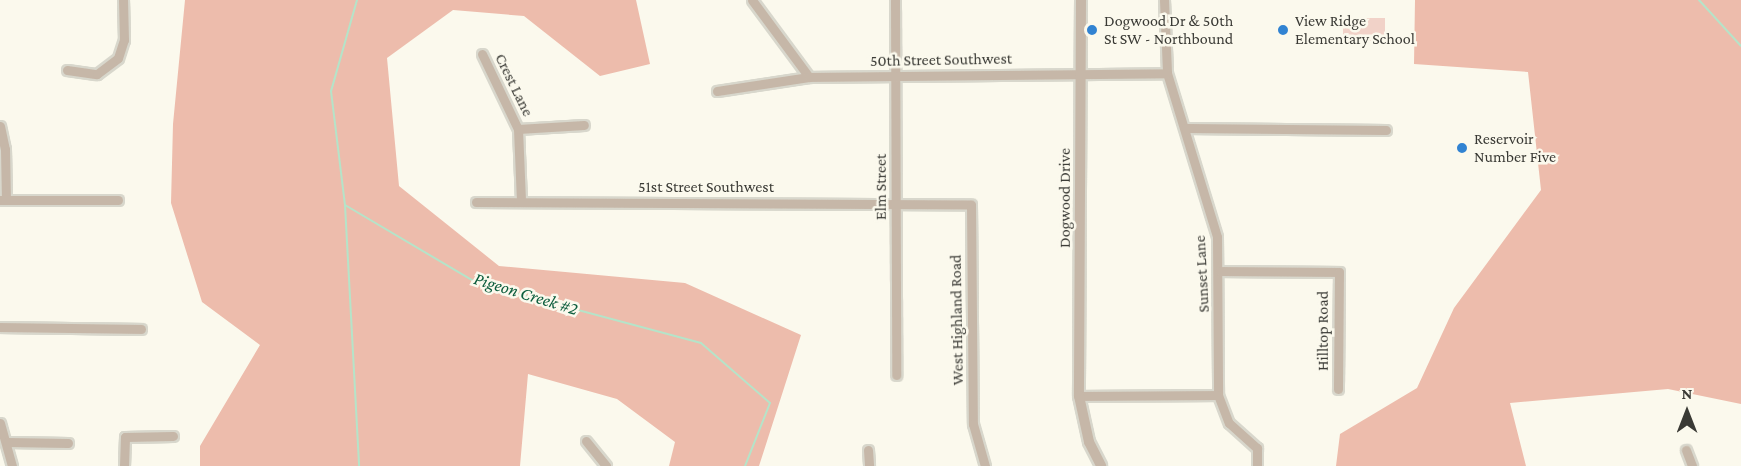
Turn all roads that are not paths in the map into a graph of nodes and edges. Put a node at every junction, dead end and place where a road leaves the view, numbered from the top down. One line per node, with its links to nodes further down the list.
1 (123, 0): 7 (street)
2 (752, 0): 11 (street)
3 (895, 0): 10 (street, Elm Street)
4 (1081, 0): 8 (street, Dogwood Drive)
5 (1164, 0): 9 (street, Sunset Lane)
6 (482, 54): 16 (street, Crest Lane)
7 (67, 70)
8 (1081, 73): 9 (street, 50th Street Southwest); 10 (street, 50th Street Southwest); 30 (street, Dogwood Drive)
9 (1167, 73): 15 (street, Sunset Lane)
10 (896, 76): 11 (street, 50th Street Southwest); 22 (street, Elm Street)
11 (809, 78): 12 (street, 50th Street Southwest)
12 (717, 91)
13 (584, 125): 16 (street)
14 (0, 126): 18 (street)
15 (1186, 128): 17 (street); 24 (street, Sunset Lane)
16 (518, 129): 20 (street, Crest Lane)
17 (1386, 130)
18 (3, 200): 19 (street)
19 (118, 200)
20 (520, 201): 21 (street, 51st Street Southwest); 22 (street, 51st Street Southwest)
21 (476, 202)
22 (896, 203): 23 (street, 51st Street Southwest); 27 (street, Elm Street)
23 (937, 204): 42 (street, West Highland Road)
24 (1220, 271): 28 (street, Hilltop Road); 29 (street, Sunset Lane)
25 (0, 327): 26 (street)
26 (141, 329)
27 (896, 375)
28 (1338, 389)
29 (1218, 395): 30 (street); 44 (street, Sunset Lane)
30 (1079, 396): 43 (street, Dogwood Drive)
31 (0, 423): 34 (street)
32 (173, 436): 39 (street)
33 (586, 441): 40 (street)
34 (7, 442): 35 (street); 38 (street)
35 (68, 443)
36 (868, 450): 41 (street)
37 (1686, 450): 45 (street)
38 (12, 466)
39 (124, 466)
40 (606, 466)
41 (869, 466)
42 (985, 466)
43 (1101, 466)
44 (1257, 466)
45 (1692, 466)

